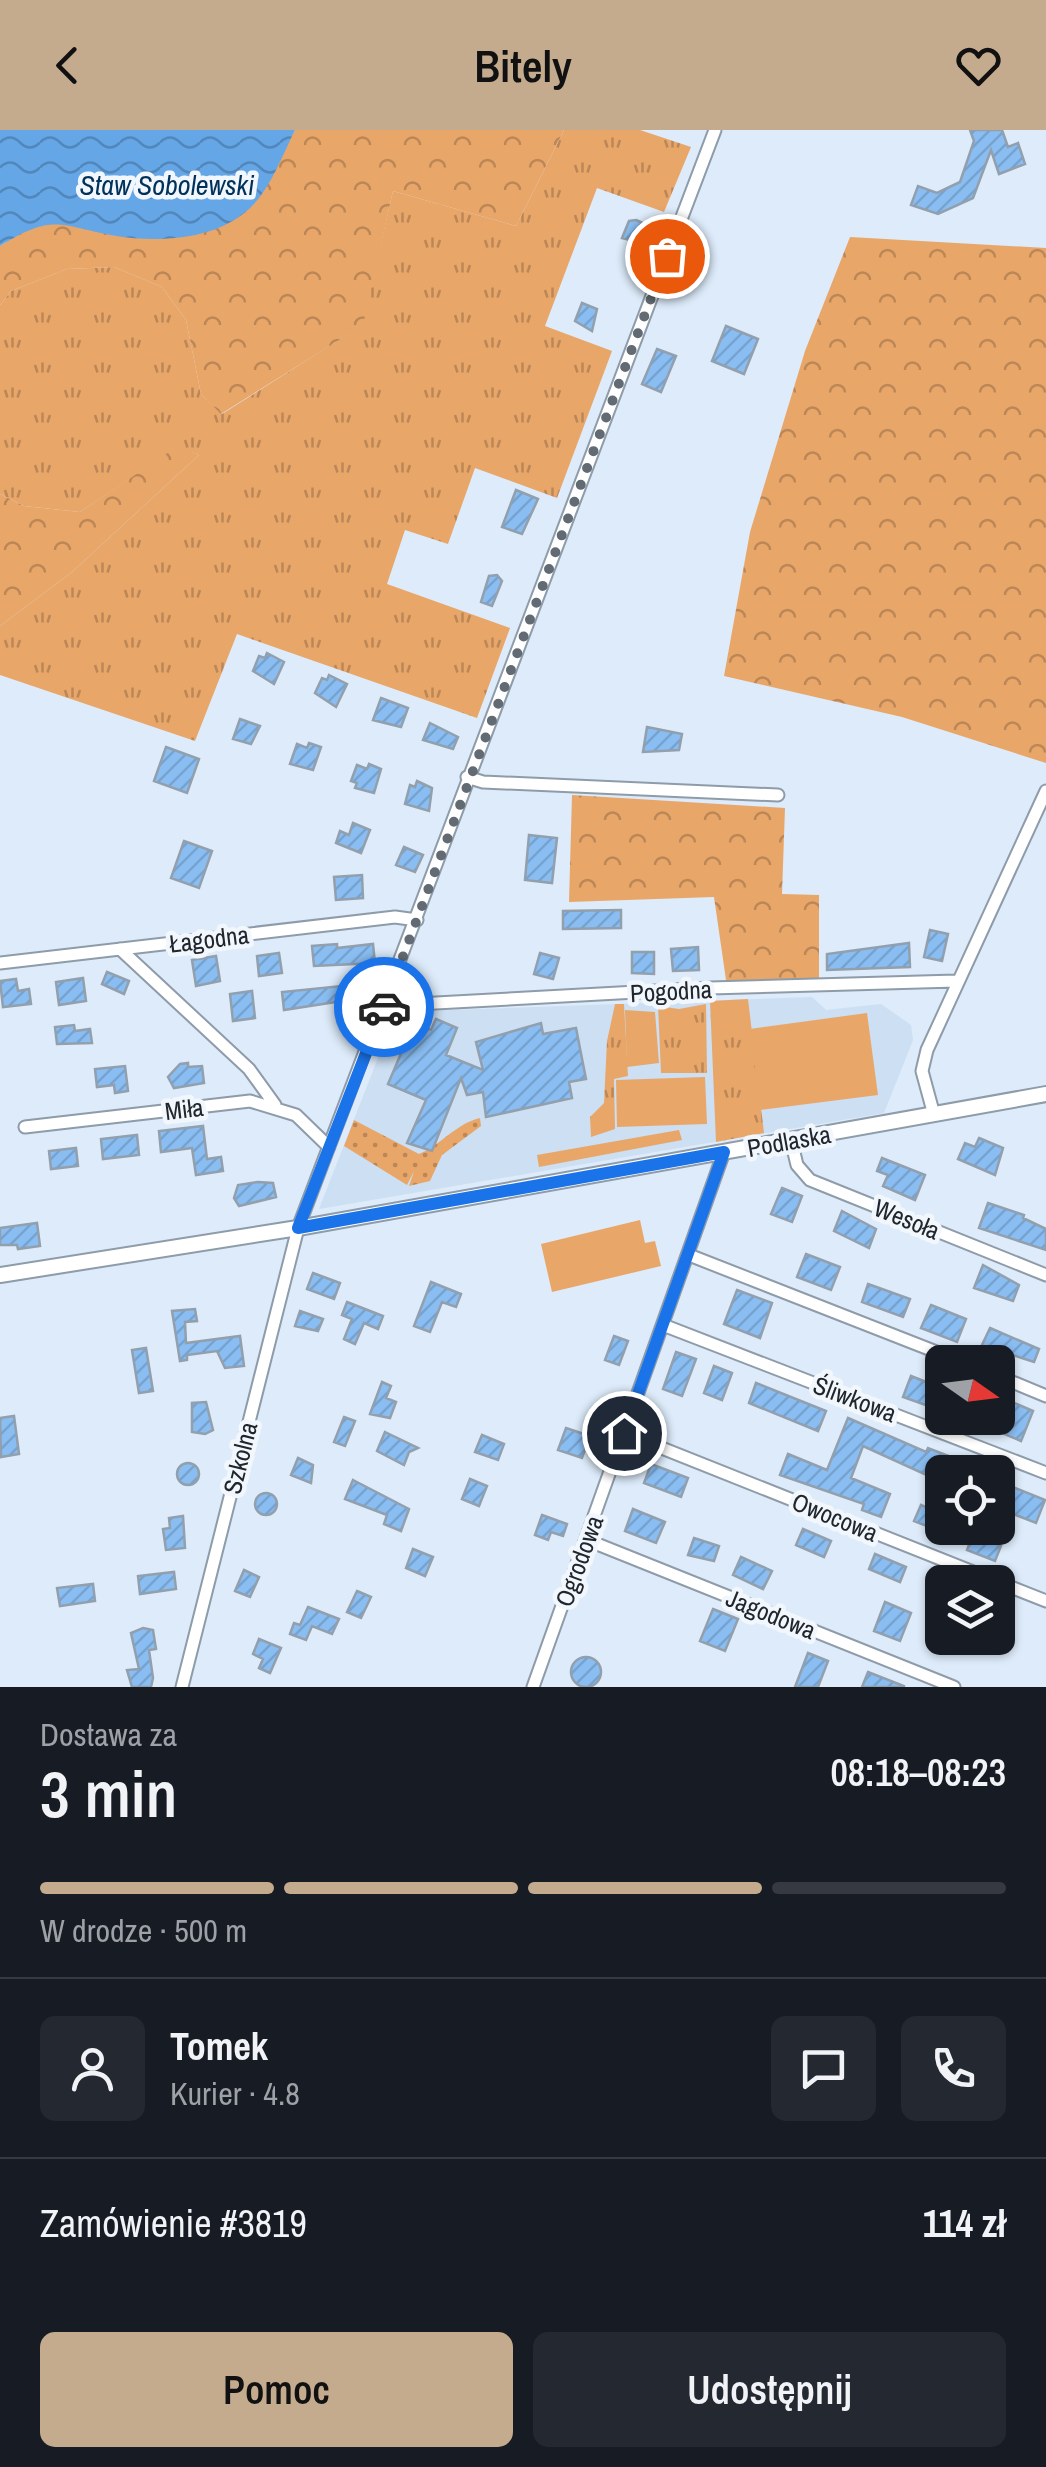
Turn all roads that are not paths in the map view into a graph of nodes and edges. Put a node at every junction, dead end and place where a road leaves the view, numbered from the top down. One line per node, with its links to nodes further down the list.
1 (715, 130): 2 (street, Szkolna)
2 (468, 777): 4 (street); 5 (street, Szkolna)
3 (1046, 791): 8 (street)
4 (778, 795)
5 (417, 920): 6 (street, Łagodna); 9 (street, Szkolna)
6 (120, 949): 7 (street, Łagodna); 11 (street)
7 (0, 963)
8 (956, 981): 9 (street, Pogodna); 12 (street)
9 (386, 1000): 15 (street, Szkolna)
10 (1046, 1094): 12 (street, Podlaska)
11 (275, 1105): 13 (street, Miła); 15 (street)
12 (934, 1114): 14 (street, Podlaska)
13 (25, 1127)
14 (791, 1140): 16 (street, Podlaska); 20 (street, Wesoła)
15 (328, 1147): 17 (street, Szkolna)
16 (724, 1152): 17 (street, Podlaska); 18 (street, Ogrodowa)
17 (298, 1228): 19 (street, Podlaska); 30 (street, Szkolna)
18 (689, 1255): 21 (street, Ogrodowa); 22 (street)
19 (0, 1275)
20 (1046, 1275)
21 (664, 1326): 25 (street, Ogrodowa); 26 (street, Śliwkowa)
22 (925, 1347)
23 (1015, 1383): 24 (street)
24 (1046, 1396)
25 (624, 1433): 27 (street, Ogrodowa); 28 (street, Owocowa)
26 (1046, 1473)
27 (588, 1540): 29 (street, Ogrodowa); 31 (street, Jagodowa)
28 (1046, 1601)
29 (536, 1686)
30 (182, 1687)
31 (954, 1687)

